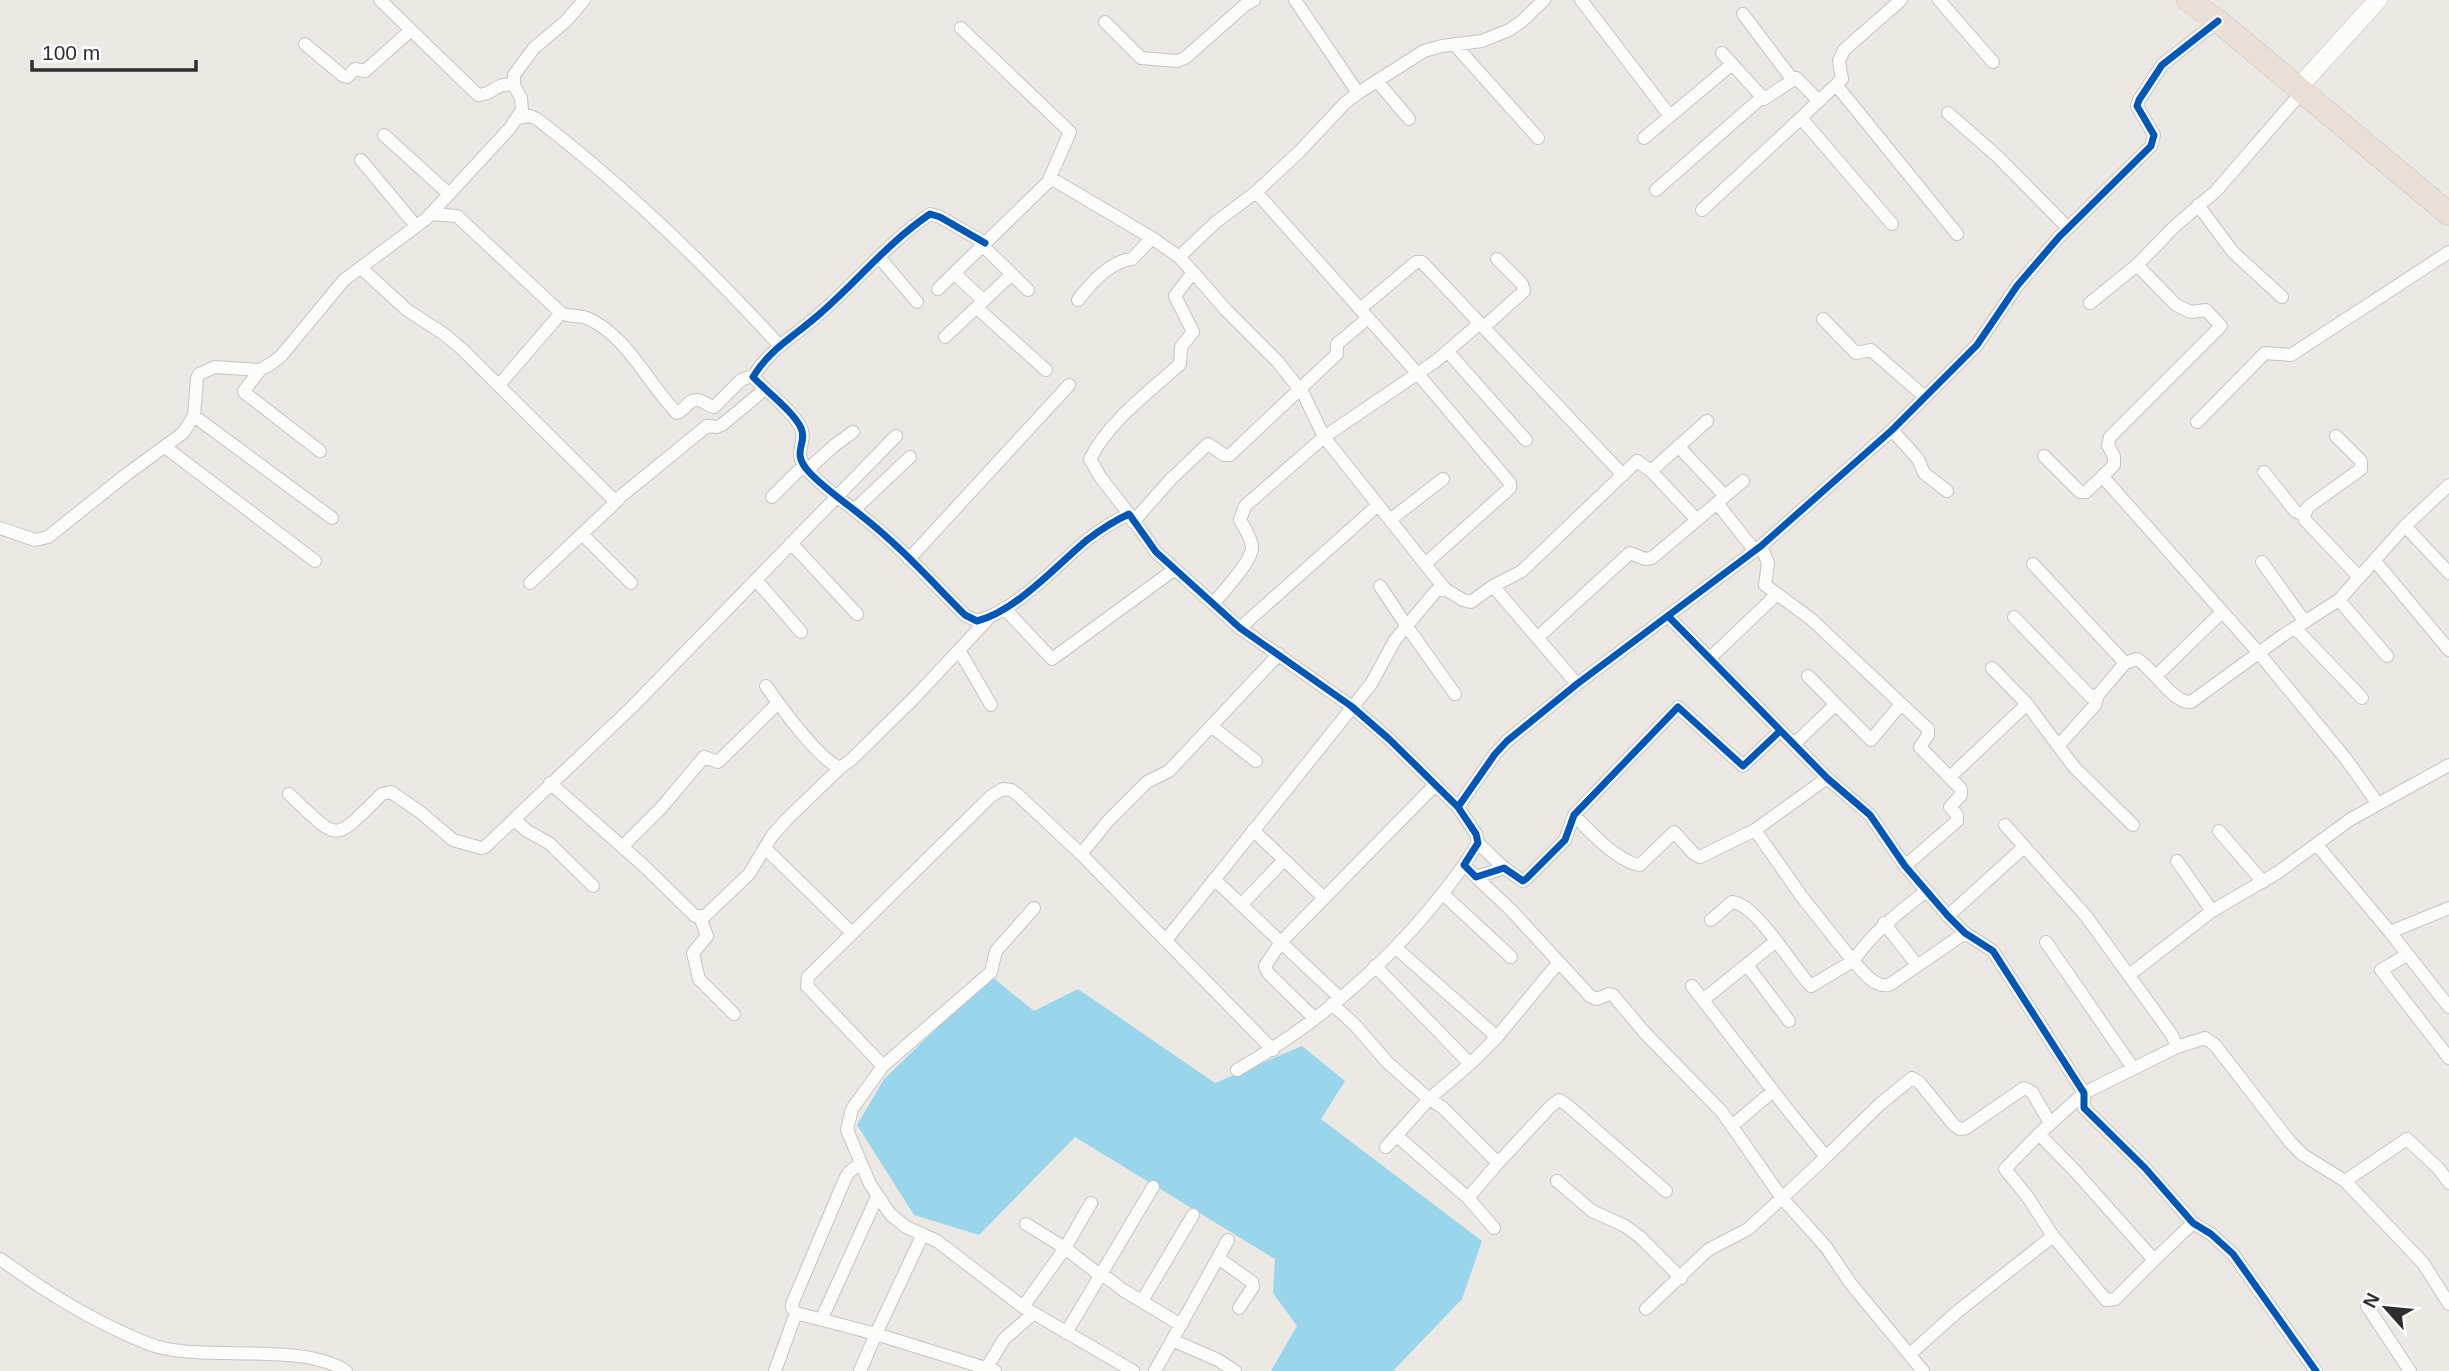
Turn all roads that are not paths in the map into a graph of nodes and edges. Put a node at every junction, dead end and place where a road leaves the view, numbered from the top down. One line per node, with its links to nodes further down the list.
1 (380, 0): 14 (street)
2 (584, 0): 22 (street)
3 (1254, 0): 12 (street)
4 (1294, 0): 25 (street)
5 (1544, 0): 16 (street)
6 (1581, 0): 29 (street)
7 (1901, 0): 23 (street)
8 (1939, 0): 18 (street)
9 (2378, 0): 24 (street)
10 (2203, 5): 24 (highway); 47 (street)
11 (1742, 14): 20 (street)
12 (1105, 22)
13 (961, 28): 37 (street)
14 (411, 30): 15 (street); 22 (street)
15 (304, 44)
16 (1454, 44): 21 (street); 34 (street)
17 (1722, 53): 19 (street)
18 (1993, 62)
19 (1732, 64): 26 (street); 29 (street)
20 (1793, 79): 26 (street); 27 (street)
21 (1378, 82): 25 (street); 32 (street)
22 (514, 85): 30 (street)
23 (1837, 86): 27 (street); 48 (street)
24 (2299, 91): 41 (street); 44 (highway)
25 (1359, 93): 39 (street)
26 (1761, 97): 38 (street)
27 (1819, 101): 31 (street)
28 (1948, 113): 47 (street)
29 (1670, 116): 35 (street)
30 (517, 118): 40 (street); 72 (street)
31 (1801, 118): 42 (street); 45 (street)
32 (1409, 119)
33 (384, 135): 40 (street)
34 (1538, 138)
35 (1644, 138)
36 (361, 160): 46 (street)
37 (1048, 182): 49 (street); 50 (street)
38 (1656, 190)
39 (1256, 192): 53 (street); 68 (street)
40 (449, 194): 43 (street)
41 (2198, 205): 55 (street); 62 (street)
42 (1702, 210)
43 (430, 214): 46 (street); 67 (street)
44 (2449, 214)
45 (1892, 224)
46 (416, 226): 56 (street)
47 (2068, 228): 82 (street)
48 (1957, 234)
49 (1152, 238): 53 (street); 63 (street)
50 (984, 244): 52 (street); 58 (street); 59 (street)
51 (2449, 253): 85 (street)
52 (879, 257): 64 (street); 72 (street)
53 (1179, 257): 57 (street)
54 (1497, 259): 70 (street)
55 (2137, 265): 65 (street); 101 (street)
56 (361, 268): 74 (street); 78 (street)
57 (1193, 272): 80 (street); 114 (street)
58 (954, 273): 60 (street); 66 (street)
59 (1012, 274): 61 (street); 66 (street)
60 (938, 289)
61 (1028, 290)
62 (2282, 297)
63 (1078, 300)
64 (917, 302)
65 (2090, 303)
66 (981, 305): 71 (street); 75 (street)
67 (561, 313): 77 (street); 78 (street)
68 (1364, 313): 70 (street); 76 (street); 80 (street)
69 (1824, 319): 82 (street)
70 (1482, 325): 73 (street); 100 (street)
71 (945, 337)
72 (779, 345): 77 (street)
73 (1448, 352): 76 (street); 91 (street)
74 (260, 370): 83 (street); 94 (street)
75 (1046, 370)
76 (1418, 374): 90 (street); 126 (street)
77 (754, 375): 81 (street)
78 (499, 385): 109 (street)
79 (1069, 385): 122 (street)
80 (1298, 388): 90 (street); 114 (street)
81 (765, 389): 97 (street); 109 (street)
82 (1925, 397): 86 (street)
83 (194, 416): 93 (street); 113 (street)
84 (1707, 421): 92 (street)
85 (2197, 422)
86 (1892, 430): 105 (street); 121 (street)
87 (853, 432): 97 (street)
88 (896, 436): 107 (street)
89 (2336, 436): 112 (street)
90 (1324, 437): 110 (street); 139 (street)
91 (1526, 439)
92 (1678, 446): 98 (street); 108 (street)
93 (165, 447): 118 (street); 123 (street)
94 (320, 451)
95 (2044, 456): 101 (street)
96 (911, 457): 111 (street)
97 (806, 468): 106 (street); 107 (street)
98 (1651, 471): 100 (street); 116 (street)
99 (2264, 472): 112 (street)
100 (1623, 475): 135 (street)
101 (2103, 477): 141 (street)
102 (1443, 479): 115 (street)
103 (1743, 481): 108 (street)
104 (2449, 485): 117 (street)
105 (1947, 491)
106 (772, 496)
107 (835, 497): 111 (street); 120 (street)
108 (1721, 499): 116 (street); 121 (street)
109 (618, 500): 119 (street)
110 (1378, 505): 115 (street); 147 (street)
111 (853, 510): 122 (street)
112 (2304, 515): 130 (street)
113 (332, 518)
114 (1131, 518): 128 (street); 140 (street)
115 (1390, 520): 126 (street)
116 (1697, 520): 150 (street)
117 (2405, 526): 124 (street); 129 (street)
118 (0, 528)
119 (582, 534): 132 (street); 133 (street)
120 (791, 543): 131 (street); 142 (street)
121 (1758, 548): 137 (street); 143 (street)
122 (909, 559): 145 (street)
123 (315, 561)
124 (2375, 561): 130 (street); 152 (street)
125 (2262, 562): 146 (street)
126 (1425, 564): 136 (street)
127 (2033, 564): 157 (street)
128 (1175, 569): 139 (street); 140 (street)
129 (2449, 573)
130 (2359, 577): 138 (street)
131 (756, 580): 149 (street); 181 (street)
132 (530, 583)
133 (631, 583)
134 (1380, 586): 148 (street)
135 (1493, 586): 136 (street); 150 (street)
136 (1445, 589): 148 (street)
137 (1776, 595): 156 (street); 167 (street)
138 (2339, 600): 146 (street); 155 (street)
139 (1214, 603): 147 (street)
140 (1004, 608): 145 (street)
141 (2222, 612): 153 (street); 159 (street)
142 (857, 614)
143 (1668, 615): 156 (street); 161 (street)
144 (2014, 617): 164 (street)
145 (989, 618): 151 (street)
146 (2300, 625): 153 (street); 165 (street)
147 (1240, 628): 154 (street)
148 (1408, 628): 163 (street); 171 (street)
149 (801, 632)
150 (1537, 638): 161 (street)
151 (959, 650): 169 (street); 178 (street)
152 (2449, 650)
153 (2258, 652): 159 (street); 184 (street)
154 (1279, 654): 171 (street); 172 (street)
155 (2387, 656)
156 (1710, 658): 173 (street)
157 (2125, 663): 159 (street); 164 (street)
158 (1992, 668): 168 (street)
159 (2157, 675)
160 (1808, 676): 170 (street)
161 (1577, 684): 185 (street)
162 (766, 686): 166 (street)
163 (1455, 694)
164 (2098, 695): 175 (street)
165 (2362, 698)
166 (778, 704): 178 (street); 195 (street)
167 (1901, 704): 170 (street); 179 (street)
168 (2027, 704): 175 (street); 179 (street)
169 (991, 705)
170 (1835, 705): 174 (street)
171 (1351, 706): 182 (street); 190 (street)
172 (1211, 726): 176 (street); 198 (street)
173 (1780, 731): 174 (street); 186 (street)
174 (1794, 744): 180 (street)
175 (2059, 745): 189 (street)
176 (1256, 761)
177 (2449, 765): 184 (street)
178 (840, 768): 197 (street)
179 (1950, 777): 202 (street)
180 (1827, 778): 191 (street); 202 (street)
181 (550, 783): 187 (street); 195 (street)
182 (1435, 785): 185 (street); 210 (street)
183 (289, 794): 187 (street)
184 (2378, 804): 194 (street)
185 (1458, 807): 193 (street)
186 (1574, 815): 191 (street); 203 (street)
187 (514, 819): 207 (street)
188 (2005, 825): 196 (street)
189 (2133, 825)
190 (1253, 830): 199 (street); 205 (street)
191 (1755, 830): 229 (street)
192 (2219, 831): 206 (street)
193 (1478, 843): 201 (street); 203 (street)
194 (2317, 845): 206 (street); 219 (street)
195 (622, 847): 216 (street)
196 (2024, 847): 215 (street); 234 (street)
197 (765, 848): 216 (street); 220 (street)
198 (1081, 854): 220 (street); 222 (street)
199 (1284, 860): 210 (street); 211 (street)
200 (2177, 861): 214 (street)
201 (1464, 865): 204 (street); 209 (street)
202 (1905, 866): 208 (street)
203 (1504, 867): 204 (street)
204 (1476, 877): 230 (street)
205 (1214, 879): 211 (street); 222 (street)
206 (2263, 882): 214 (street)
207 (593, 887)
208 (1926, 891): 215 (street); 218 (street)
209 (1443, 894): 226 (street); 228 (street)
210 (1324, 898): 223 (street)
211 (1241, 905): 223 (street)
212 (1034, 908): 247 (street)
213 (2449, 908): 219 (street)
214 (2212, 911): 234 (street)
215 (1948, 916): 221 (street)
216 (700, 917): 239 (street)
217 (1711, 920): 224 (street)
218 (1884, 923): 229 (street); 232 (street)
219 (2390, 932): 227 (street)
220 (852, 933): 247 (street)
221 (1965, 933): 232 (street); 251 (street)
222 (1166, 940): 244 (street)
223 (1281, 942): 237 (street); 240 (street)
224 (1776, 942): 229 (street); 231 (street)
225 (2046, 942): 248 (street)
226 (1396, 948): 233 (street); 242 (street)
227 (2407, 955): 238 (street); 245 (street)
228 (1511, 957)
229 (1853, 961): 232 (street)
230 (1558, 963): 242 (street); 254 (street)
231 (1747, 965): 236 (street); 241 (street)
232 (1917, 965)
233 (1375, 966): 237 (street); 246 (street)
234 (2129, 975): 243 (street)
235 (1692, 986): 236 (street)
236 (1703, 1000): 250 (street)
237 (1336, 1001): 240 (street); 252 (street)
238 (2449, 1007)
239 (734, 1014)
240 (1314, 1018): 244 (street)
241 (1789, 1021)
242 (1497, 1037): 246 (street)
243 (2177, 1047): 248 (street); 262 (street)
244 (1273, 1050): 249 (street)
245 (2449, 1058)
246 (1470, 1064): 252 (street)
247 (883, 1066): 259 (street)
248 (2133, 1068): 251 (street)
249 (1237, 1070)
250 (1773, 1091): 254 (street); 258 (street)
251 (2084, 1093): 253 (street); 271 (street)
252 (1429, 1099): 256 (street); 260 (street)
253 (2050, 1123): 255 (street); 258 (street)
254 (1731, 1126): 268 (street)
255 (2039, 1134): 275 (street); 280 (street)
256 (1396, 1136): 257 (street); 267 (street)
257 (1385, 1147)
258 (1826, 1157): 268 (street)
259 (861, 1163): 266 (street); 289 (street)
260 (1498, 1163): 265 (street); 267 (street)
261 (1557, 1181): 282 (street)
262 (2345, 1181): 263 (street); 284 (street)
263 (2449, 1183)
264 (1153, 1187): 281 (street)
265 (1666, 1191)
266 (877, 1196): 274 (street); 290 (street)
267 (1468, 1198): 273 (street)
268 (1782, 1199): 282 (street); 295 (street)
269 (1091, 1203): 277 (street)
270 (1193, 1214): 283 (street)
271 (2193, 1223): 280 (street); 304 (street)
272 (1026, 1224): 277 (street)
273 (1494, 1227)
274 (922, 1236): 288 (street); 293 (street)
275 (2053, 1236): 280 (street); 295 (street)
276 (1228, 1240): 278 (street)
277 (1065, 1248): 281 (street); 288 (street)
278 (1218, 1258): 286 (street); 291 (street)
279 (0, 1259): 297 (street)
280 (2154, 1261)
281 (1101, 1275): 283 (street); 292 (street)
282 (1681, 1278): 287 (street)
283 (1142, 1301): 291 (street)
284 (2449, 1304)
285 (2367, 1306): 305 (street)
286 (1239, 1308)
287 (1646, 1309)
288 (1028, 1310): 292 (street); 296 (street)
289 (796, 1313): 290 (street); 298 (street)
290 (822, 1318): 293 (street)
291 (1181, 1325): 294 (street)
292 (1066, 1333): 300 (street)
293 (876, 1334): 296 (street); 299 (street)
294 (1172, 1340): 301 (street); 302 (street)
295 (1910, 1354): 303 (street)
296 (990, 1370)
297 (346, 1371)
298 (775, 1371)
299 (860, 1371)
300 (1133, 1371)
301 (1154, 1371)
302 (1235, 1371)
303 (1923, 1371)
304 (2316, 1371)
305 (2410, 1371)

